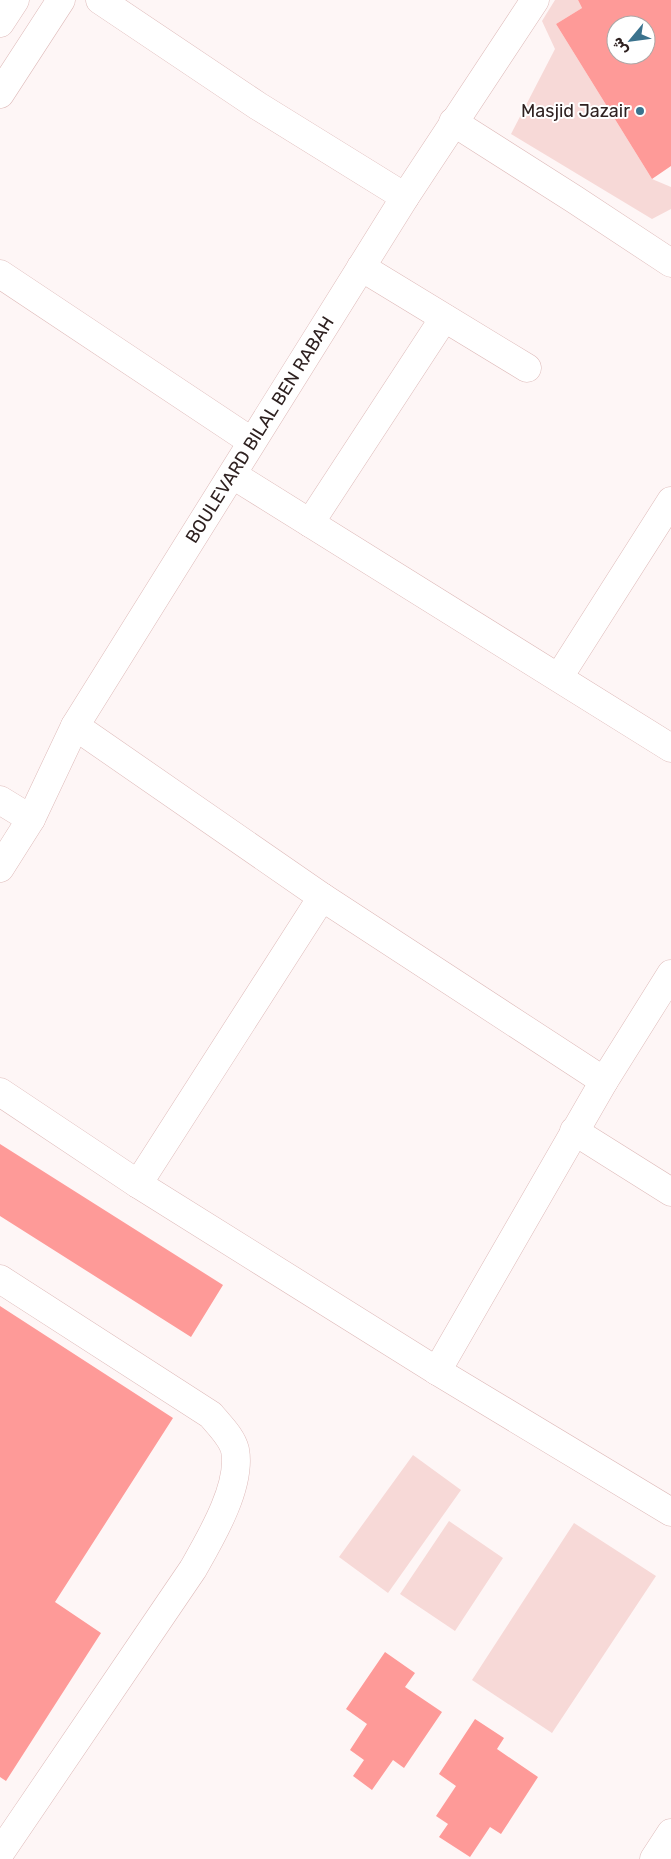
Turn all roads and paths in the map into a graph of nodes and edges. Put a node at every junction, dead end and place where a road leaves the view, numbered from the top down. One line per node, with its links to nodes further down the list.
1 (15, 0): 5 (street)
2 (61, 0): 6 (street)
3 (100, 0): 8 (street)
4 (535, 0): 7 (street, BOULEVARD BILAL BEN RABAH)
5 (0, 23)
6 (0, 94)
7 (453, 122): 8 (street, BOULEVARD BILAL BEN RABAH); 9 (street)
8 (405, 197): 10 (street, BOULEVARD BILAL BEN RABAH)
9 (671, 263)
10 (361, 267): 12 (street); 14 (street, BOULEVARD BILAL BEN RABAH)
11 (2, 279): 14 (street)
12 (444, 318): 13 (street); 17 (street)
13 (527, 368)
14 (251, 441): 15 (street, BOULEVARD BILAL BEN RABAH)
15 (233, 475): 17 (street); 19 (street, BOULEVARD BILAL BEN RABAH)
16 (671, 501): 18 (street)
17 (310, 523): 18 (street)
18 (559, 677): 20 (street)
19 (75, 726): 22 (street, BOULEVARD BILAL BEN RABAH); 24 (street)
20 (671, 748)
21 (0, 800): 22 (street)
22 (31, 820): 23 (street, BOULEVARD BILAL BEN RABAH)
23 (0, 868)
24 (322, 897): 26 (street); 29 (street)
25 (671, 974): 26 (street)
26 (604, 1081): 28 (street)
27 (0, 1092): 29 (street)
28 (574, 1131): 30 (street); 32 (street)
29 (138, 1184): 32 (street)
30 (671, 1192)
31 (0, 1279): 35 (street)
32 (437, 1371): 33 (street)
33 (671, 1512)
34 (671, 1833): 36 (street)
35 (0, 1853)
36 (654, 1859)

